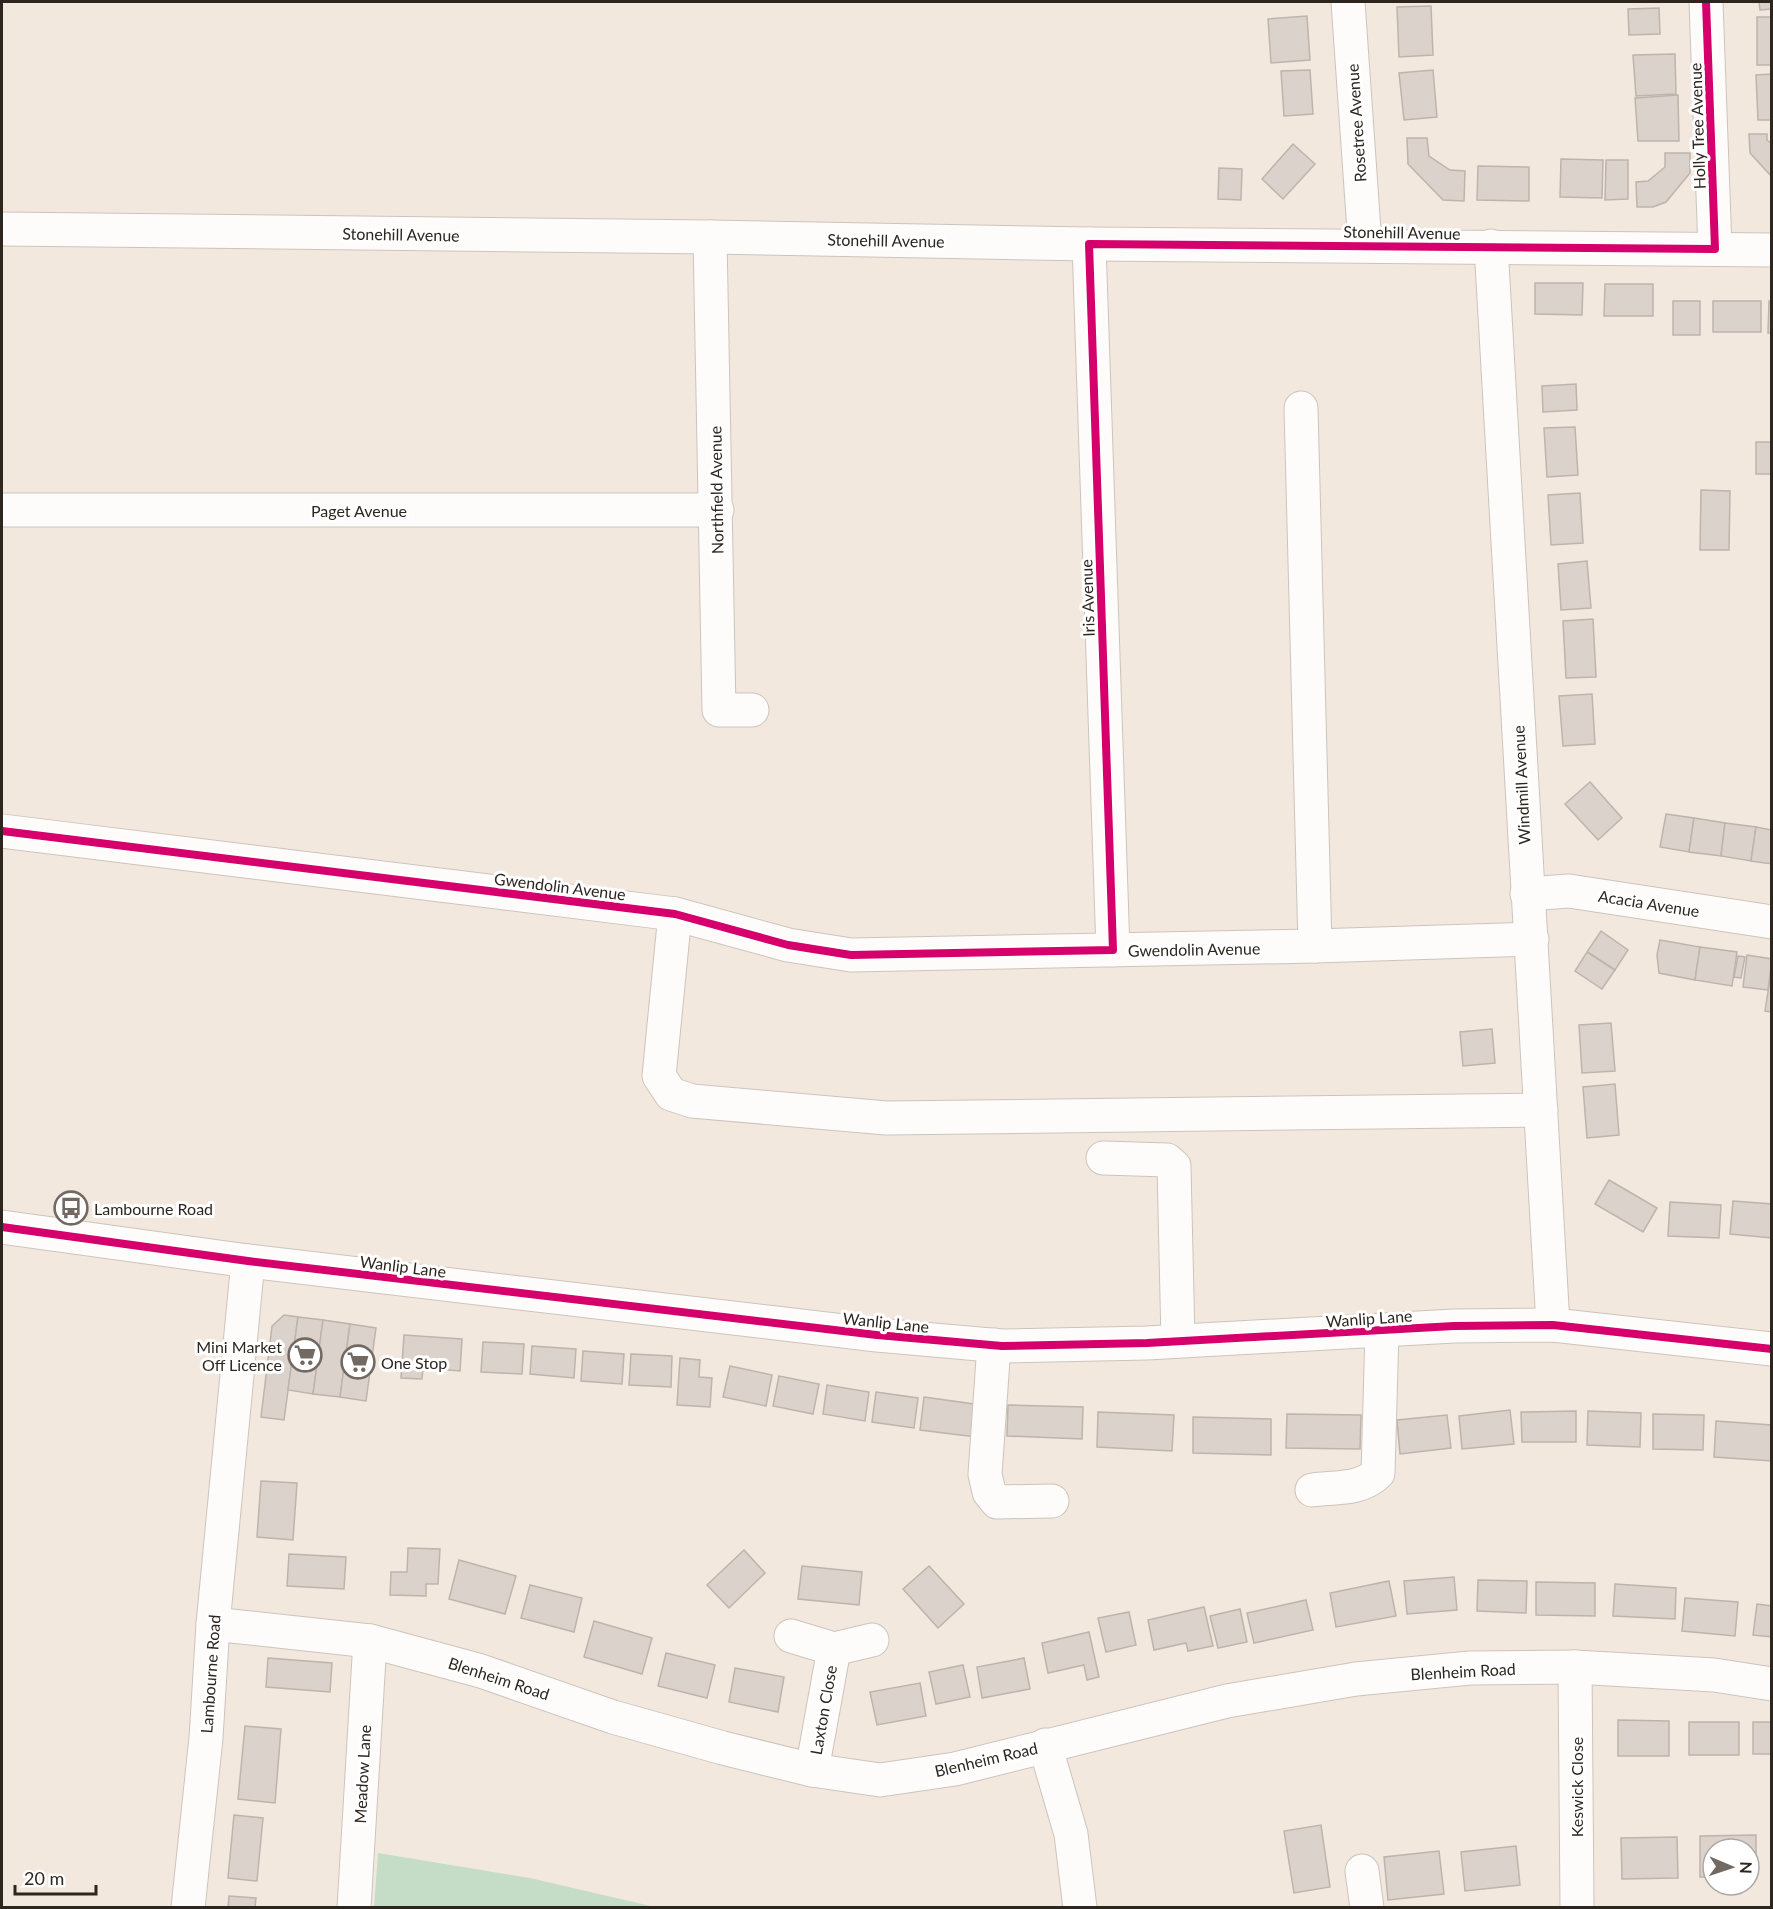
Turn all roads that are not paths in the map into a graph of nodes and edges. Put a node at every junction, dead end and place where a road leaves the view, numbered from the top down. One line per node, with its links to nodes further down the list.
1 (1348, 2): 6 (street, Rosetree Avenue)
2 (1706, 2): 8 (street, Holly Tree Avenue)
3 (2, 230): 4 (street, Stonehill Avenue)
4 (710, 237): 5 (street, Stonehill Avenue); 12 (street, Northfield Avenue)
5 (1089, 244): 6 (street, Stonehill Avenue); 20 (street, Iris Avenue)
6 (1365, 245): 7 (street, Stonehill Avenue)
7 (1491, 246): 8 (street, Stonehill Avenue); 15 (street, Windmill Avenue)
8 (1715, 249): 9 (street, Stonehill Avenue)
9 (1772, 250)
10 (1301, 408): 19 (street)
11 (2, 510): 12 (street, Paget Avenue)
12 (717, 510): 13 (street, Northfield Avenue)
13 (752, 710)
14 (2, 831): 16 (street, Gwendolin Avenue)
15 (1527, 894): 17 (street, Acacia Avenue); 18 (street, Windmill Avenue)
16 (675, 914): 20 (street, Gwendolin Avenue); 21 (street)
17 (1772, 922)
18 (1532, 939): 19 (street, Gwendolin Avenue); 21 (street, Windmill Avenue)
19 (1315, 946): 20 (street, Gwendolin Avenue)
20 (1113, 950)
21 (1541, 1110): 25 (street, Windmill Avenue)
22 (1103, 1158): 27 (street)
23 (2, 1227): 24 (street, Wanlip Lane)
24 (248, 1261): 28 (street, Wanlip Lane); 32 (street, Lambourne Road)
25 (1553, 1324): 26 (street, Wanlip Lane); 29 (street, Wanlip Lane)
26 (1382, 1331): 27 (street, Wanlip Lane); 30 (street)
27 (1178, 1341): 28 (street, Wanlip Lane)
28 (994, 1345): 31 (street)
29 (1772, 1349)
30 (1312, 1490)
31 (1052, 1501)
32 (213, 1624): 34 (street, Blenheim Road); 42 (street, Lambourne Road)
33 (791, 1636): 36 (street, Laxton Close)
34 (370, 1641): 40 (street, Blenheim Road); 43 (street, Meadow Lane)
35 (872, 1641): 36 (street, Laxton Close)
36 (834, 1649): 40 (street, Laxton Close)
37 (1575, 1667): 38 (street, Blenheim Road); 39 (street, Blenheim Road); 46 (street, Keswick Close)
38 (1772, 1684)
39 (1045, 1745): 40 (street, Blenheim Road); 44 (street)
40 (812, 1770)
41 (1362, 1871): 45 (street)
42 (188, 1908)
43 (354, 1908)
44 (1080, 1908)
45 (1367, 1908)
46 (1577, 1908)

